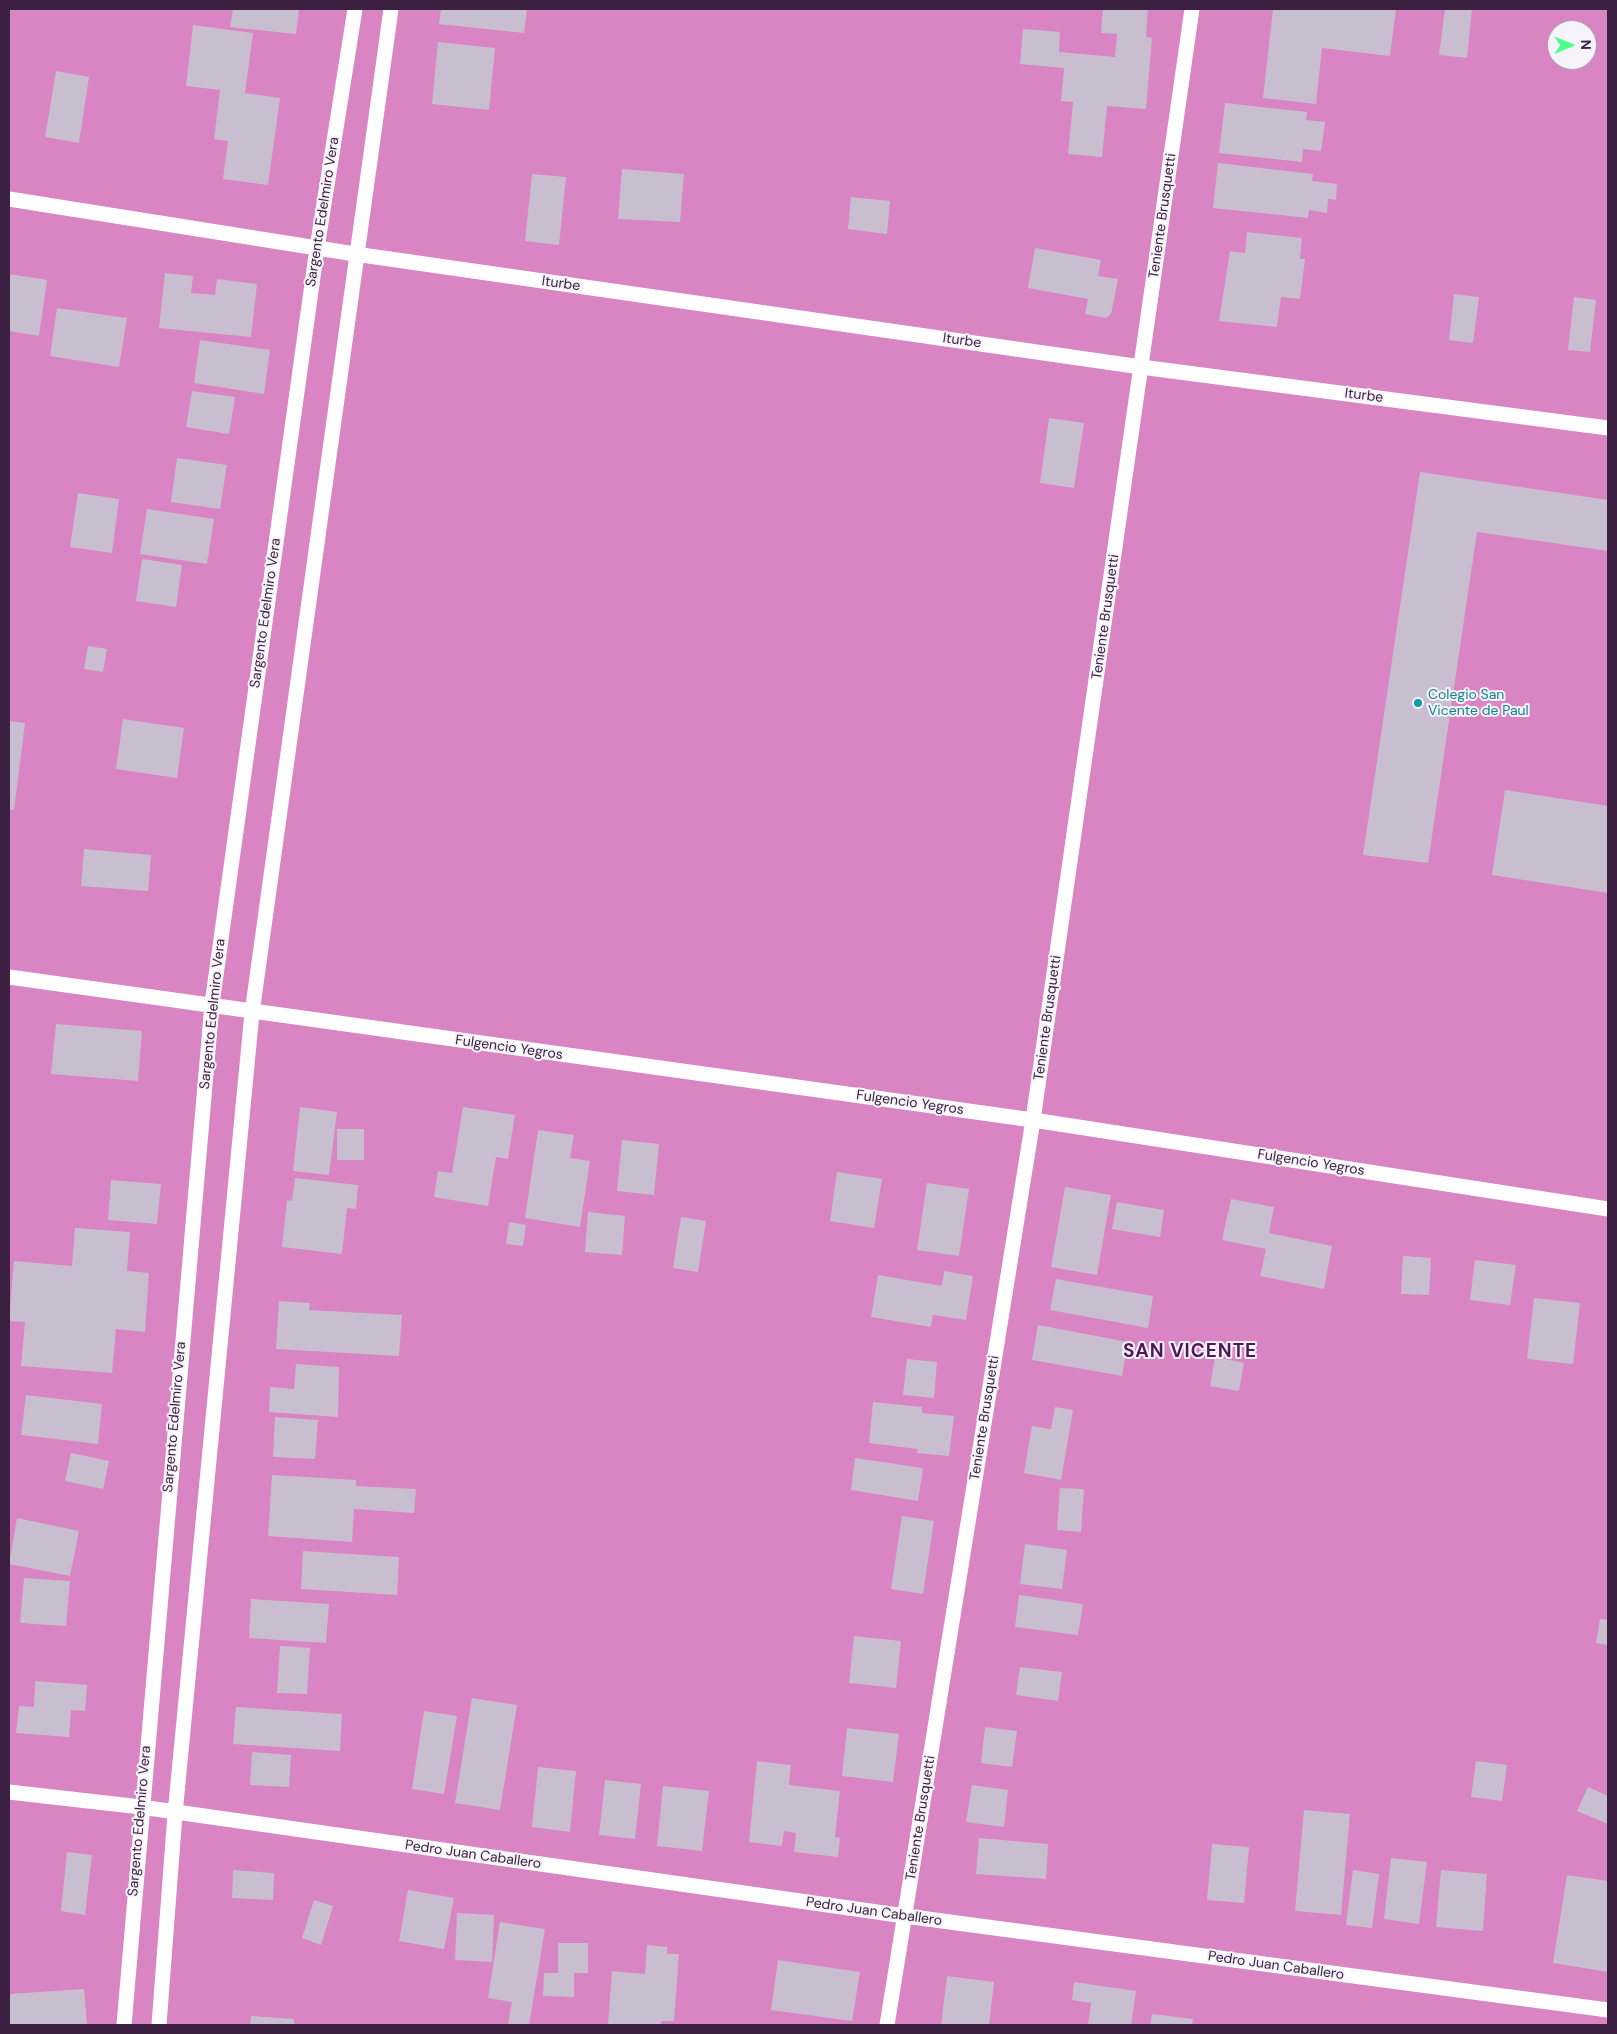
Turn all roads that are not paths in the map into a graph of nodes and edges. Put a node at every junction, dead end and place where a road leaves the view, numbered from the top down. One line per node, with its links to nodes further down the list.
1 (355, 9): 5 (street, Sargento Edelmiro Vera)
2 (390, 9): 6 (street)
3 (1192, 9): 7 (street, Teniente Brusquetti)
4 (9, 198): 5 (street, Iturbe)
5 (317, 248): 6 (street, Iturbe); 10 (street, Sargento Edelmiro Vera)
6 (356, 254): 7 (street, Iturbe); 11 (street)
7 (1141, 367): 8 (street, Iturbe); 12 (street, Teniente Brusquetti)
8 (1608, 428)
9 (9, 977): 10 (street, Fulgencio Yegros)
10 (212, 1004): 11 (street, Fulgencio Yegros); 15 (street, Sargento Edelmiro Vera)
11 (252, 1013): 12 (street, Fulgencio Yegros); 16 (street)
12 (1034, 1120): 13 (street, Fulgencio Yegros); 17 (street, Teniente Brusquetti)
13 (1608, 1209)
14 (9, 1792): 15 (street, Pedro Juan Caballero)
15 (141, 1807): 16 (street, Pedro Juan Caballero); 19 (street, Sargento Edelmiro Vera)
16 (175, 1814): 17 (street, Pedro Juan Caballero); 20 (street)
17 (905, 1916): 18 (street, Pedro Juan Caballero); 21 (street, Teniente Brusquetti)
18 (1608, 2010)
19 (124, 2025)
20 (159, 2025)
21 (887, 2025)

